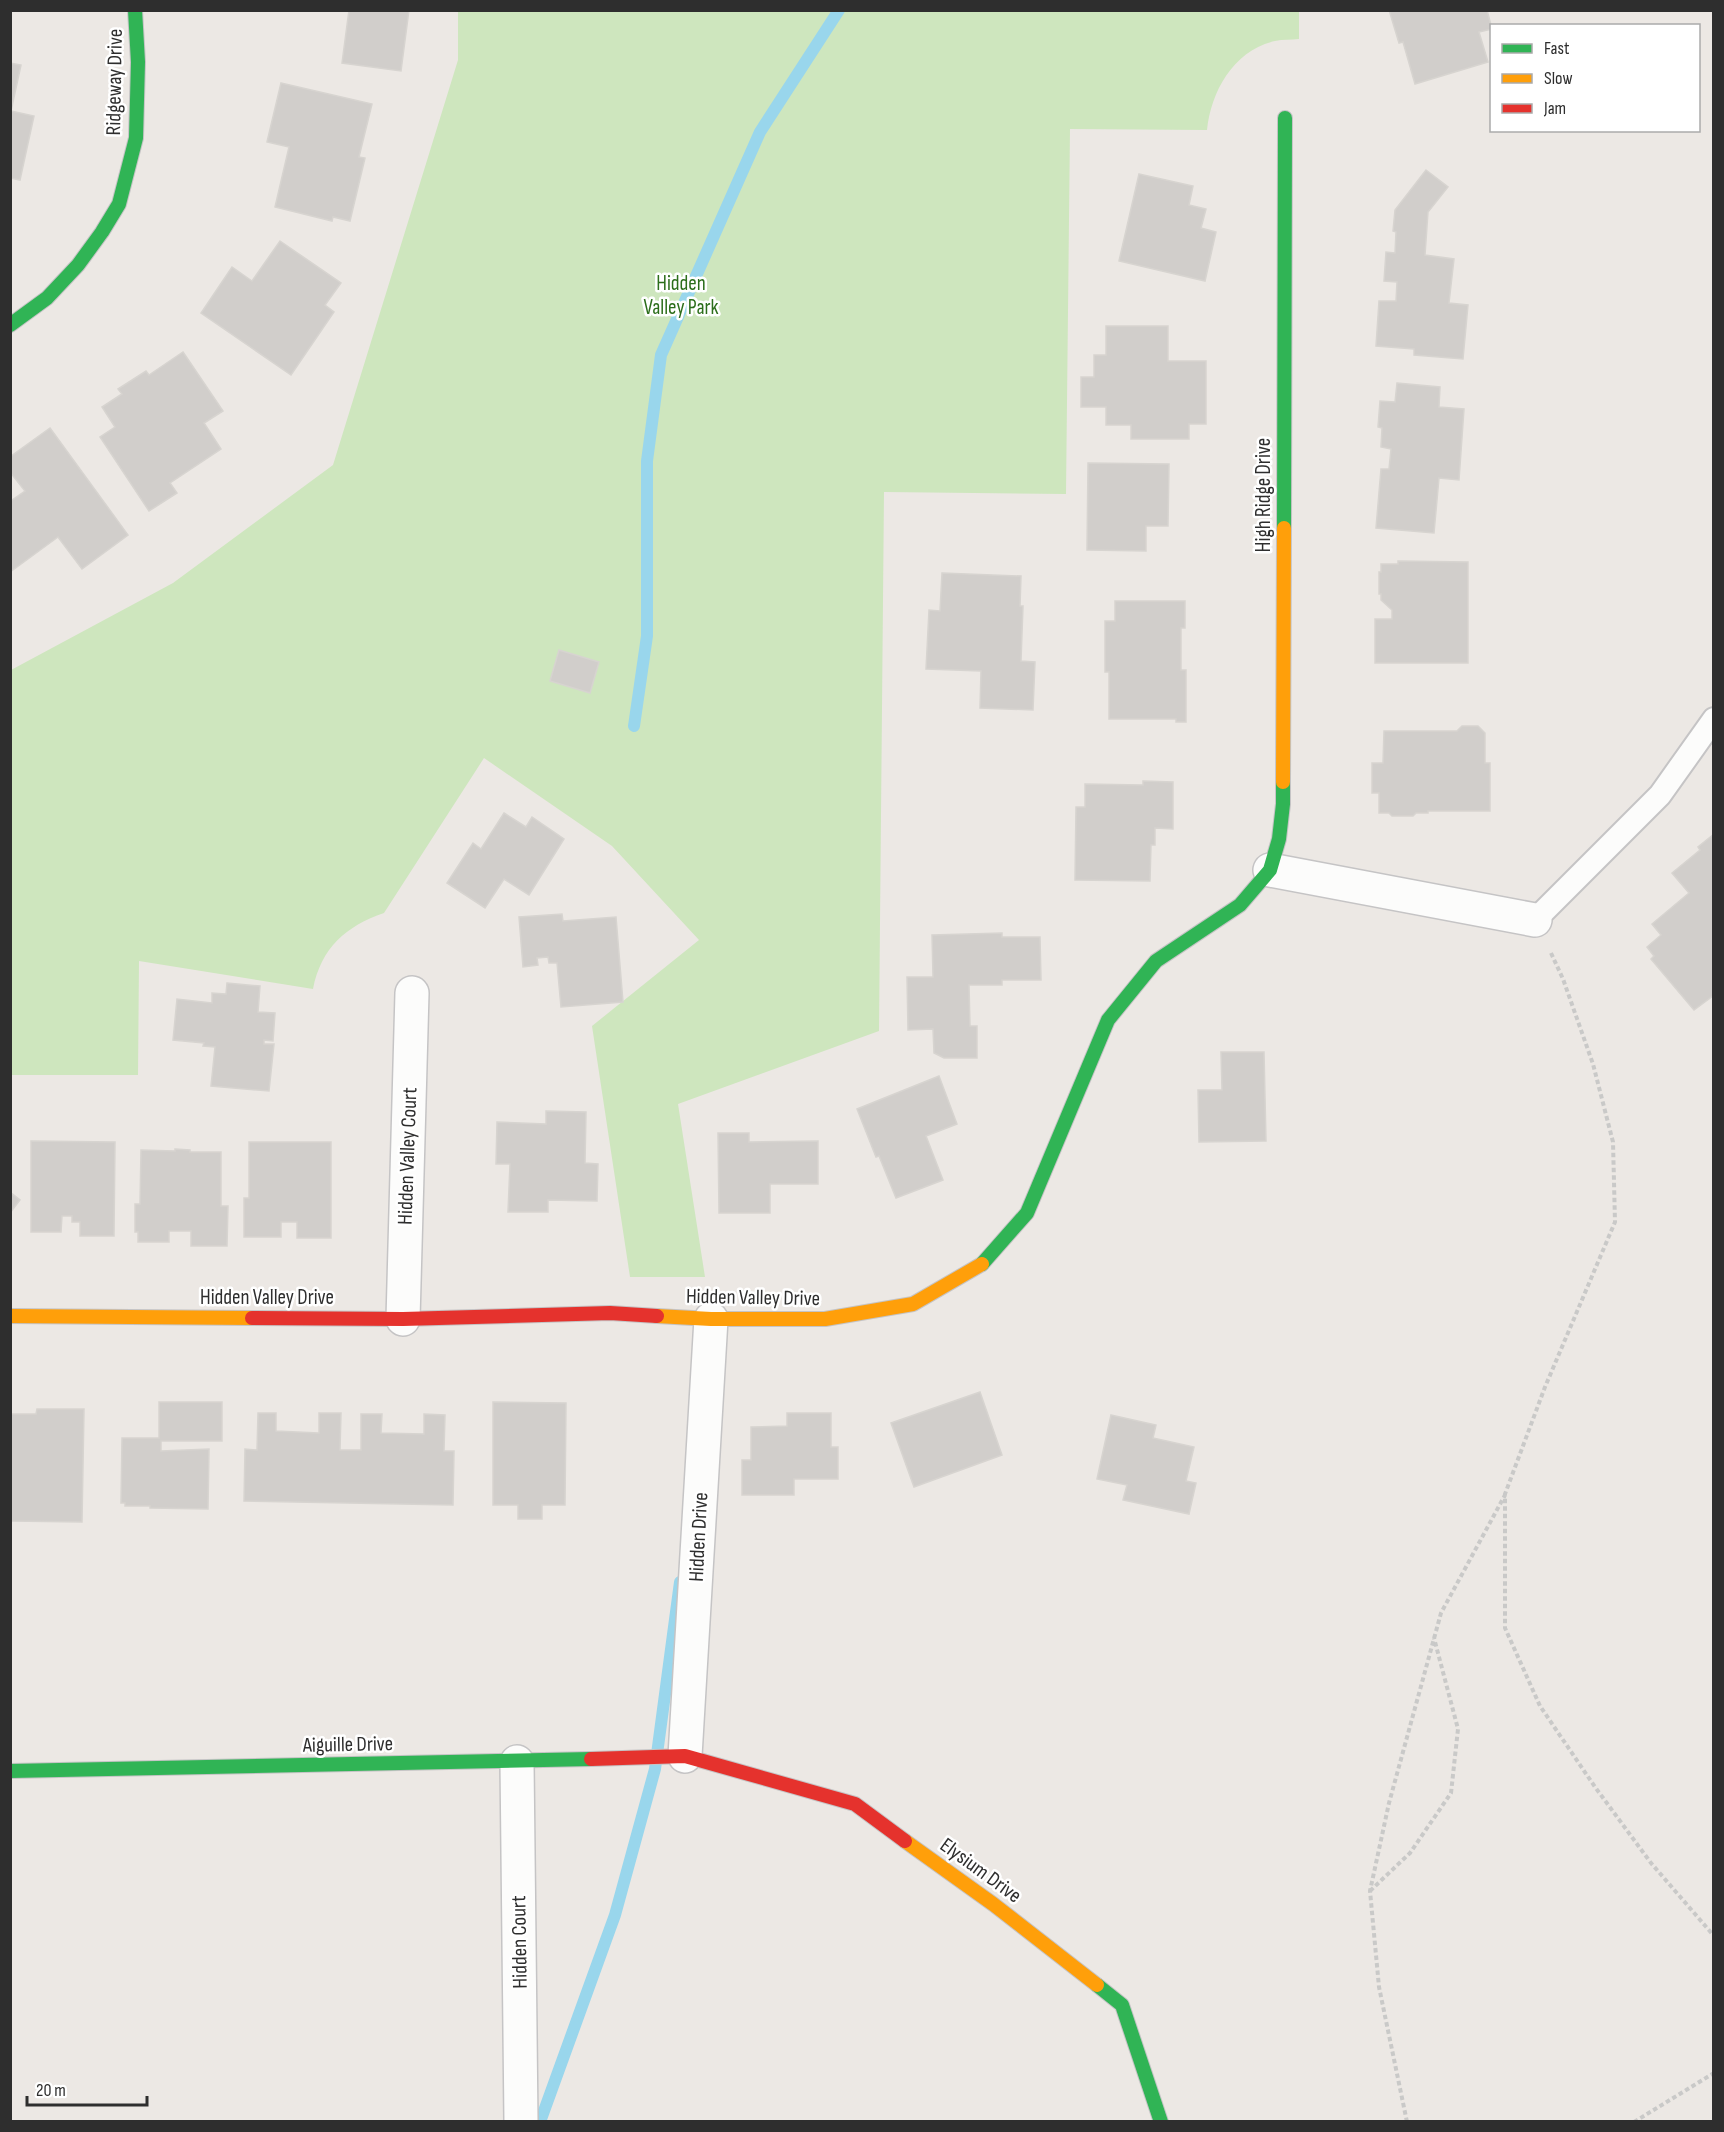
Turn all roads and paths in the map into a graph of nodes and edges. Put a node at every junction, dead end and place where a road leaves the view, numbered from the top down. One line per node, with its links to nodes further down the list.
1 (135, 10): 3 (street, Ridgeway Drive)
2 (1285, 118): 5 (street, High Ridge Drive)
3 (10, 325)
4 (1713, 719): 6 (lane)
5 (1270, 870): 6 (street); 10 (street, Hidden Valley Drive)
6 (1535, 920): 11 (path)
7 (412, 993): 9 (street, Hidden Valley Court)
8 (10, 1316): 9 (street, Hidden Valley Drive)
9 (403, 1319): 10 (street, Hidden Valley Drive)
10 (711, 1319): 13 (street, Hidden Drive)
11 (1505, 1494): 12 (path); 17 (path)
12 (1434, 1637): 16 (path); 16 (path)
13 (685, 1755): 14 (street, Aiguille Drive); 20 (street, Elysium Drive)
14 (517, 1762): 15 (street, Aiguille Drive); 19 (street, Hidden Court)
15 (10, 1771)
16 (1370, 1891): 21 (path)
17 (1713, 1936)
18 (1713, 2073): 22 (path)
19 (521, 2121)
20 (1161, 2121)
21 (1407, 2121)
22 (1635, 2121)

